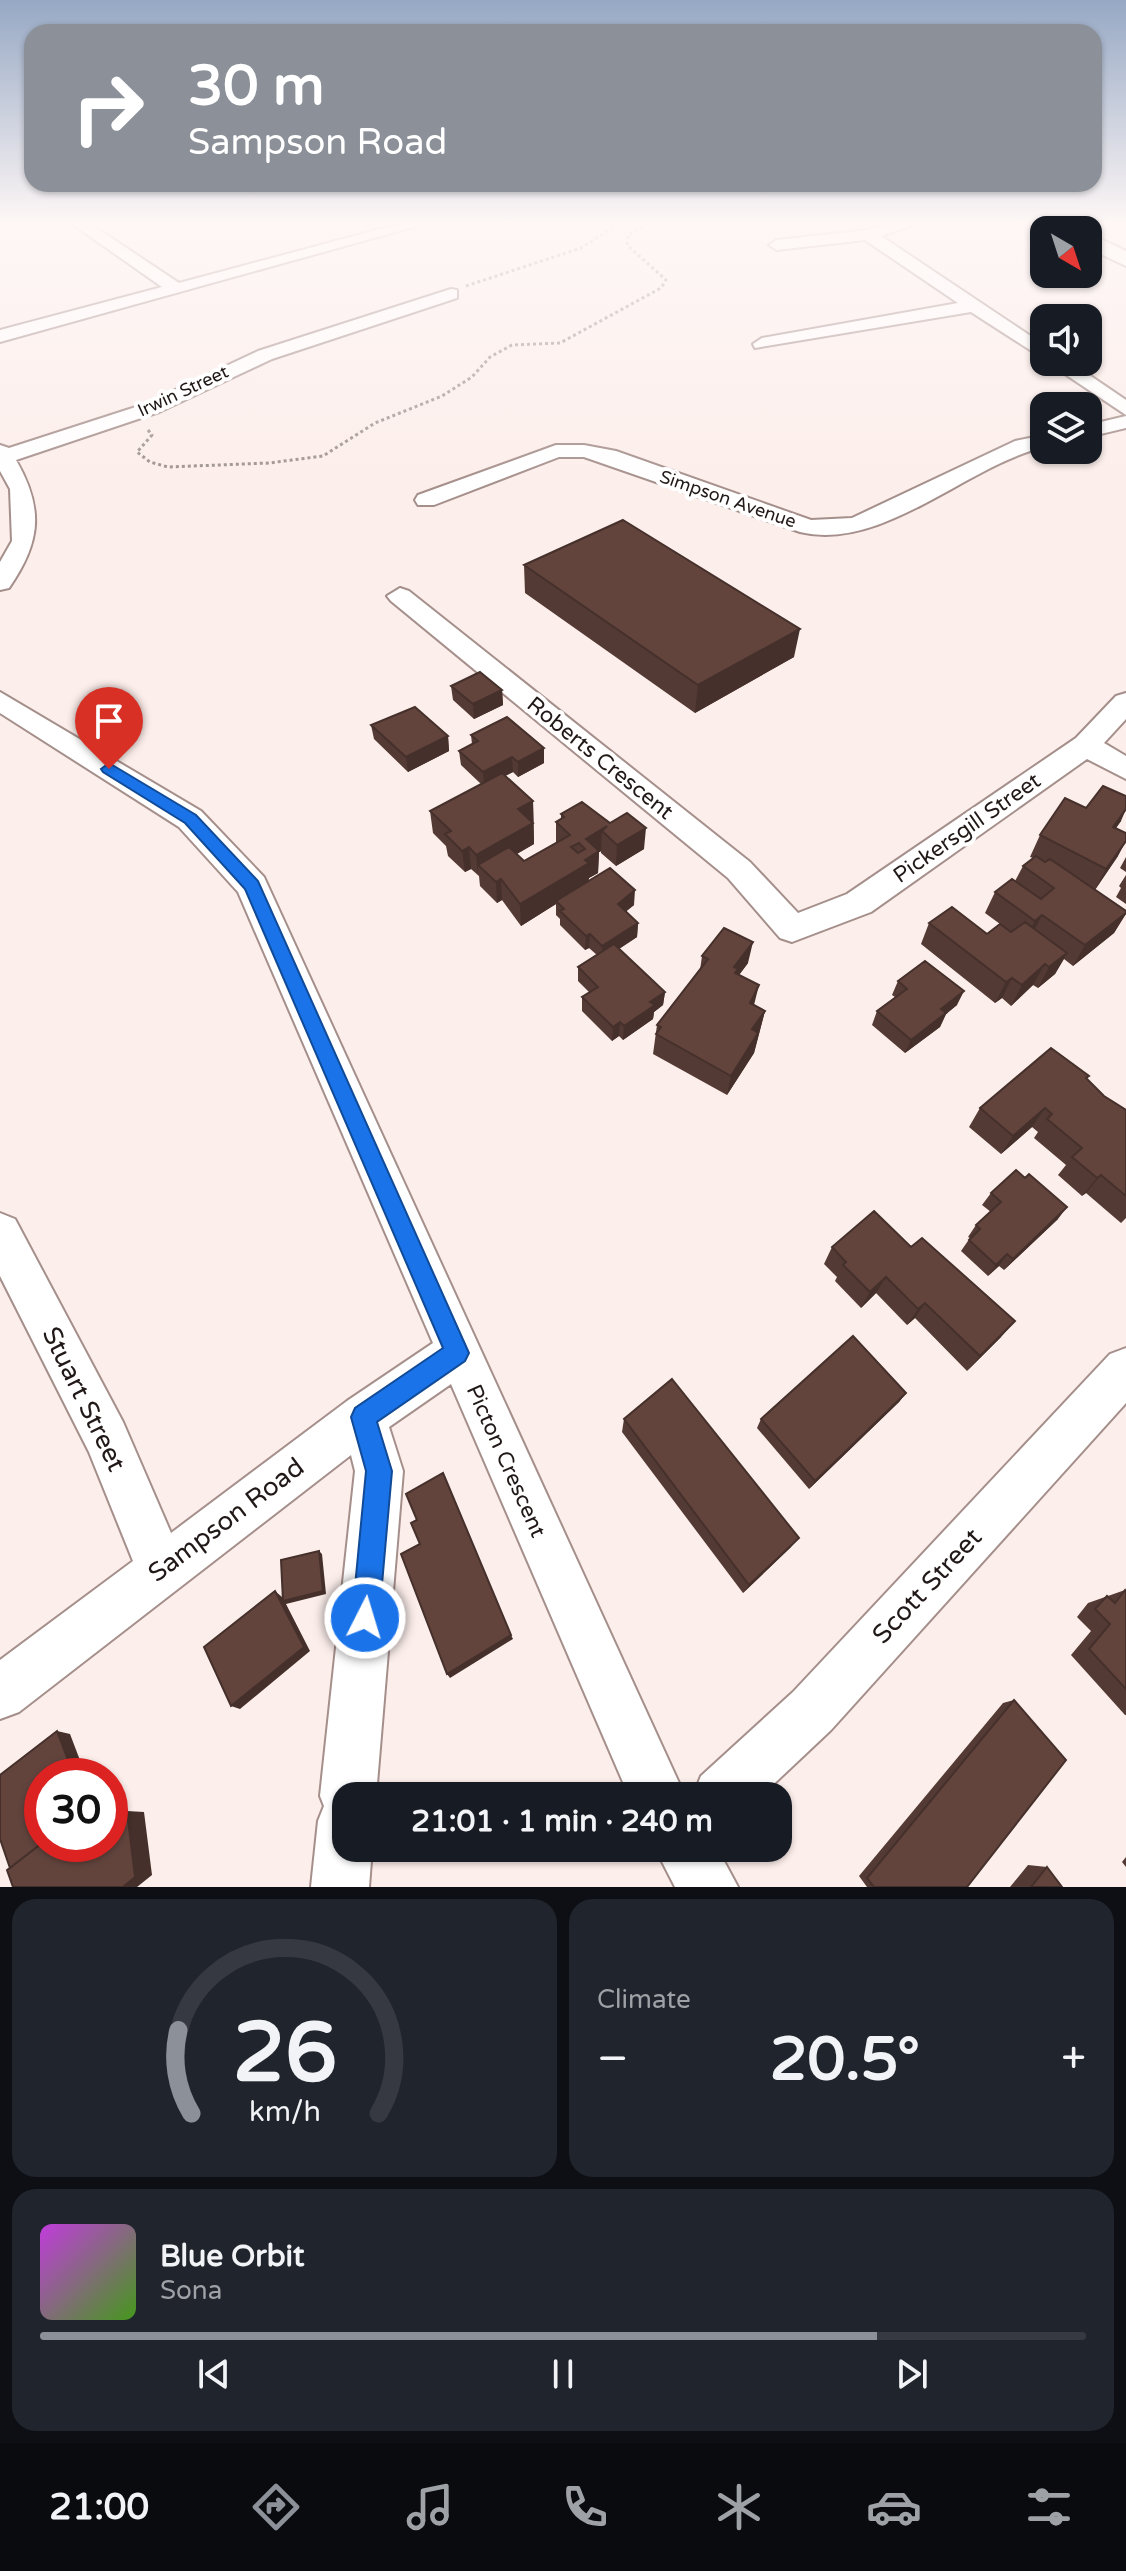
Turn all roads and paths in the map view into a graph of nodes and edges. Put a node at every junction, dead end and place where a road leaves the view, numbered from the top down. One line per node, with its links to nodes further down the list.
1 (98, 309): 6 (street)
2 (406, 309): 11 (street, Irwin Street)
3 (622, 309): 11 (path)
4 (956, 309): 7 (street)
5 (978, 309): 8 (street)
6 (0, 336)
7 (762, 344)
8 (1030, 344)
9 (1078, 376): 10 (street)
10 (1126, 409)
11 (133, 414): 15 (street, Irwin Street)
12 (1126, 422): 13 (street)
13 (1102, 428)
14 (1030, 446): 16 (street, Simpson Avenue)
15 (3, 453): 17 (street)
16 (426, 500)
17 (0, 583)
18 (400, 596): 23 (street, Roberts Crescent)
19 (0, 701): 25 (street, Picton Crescent)
20 (1126, 702): 21 (street, Pickersgill Street)
21 (1086, 745): 22 (street); 23 (street, Pickersgill Street)
22 (1126, 769)
23 (792, 929)
24 (0, 1233): 28 (street, Stuart Street)
25 (457, 1353): 27 (street, Sampson Road); 31 (street, Picton Crescent)
26 (1126, 1370): 32 (street, Scott Street)
27 (363, 1417): 28 (street, Sampson Road); 30 (street)
28 (161, 1569): 29 (street, Sampson Road)
29 (0, 1693)
30 (349, 1782)
31 (651, 1782)
32 (736, 1782)
33 (342, 1862): 35 (street)
34 (692, 1862): 36 (street)
35 (340, 1887)
36 (709, 1887)

